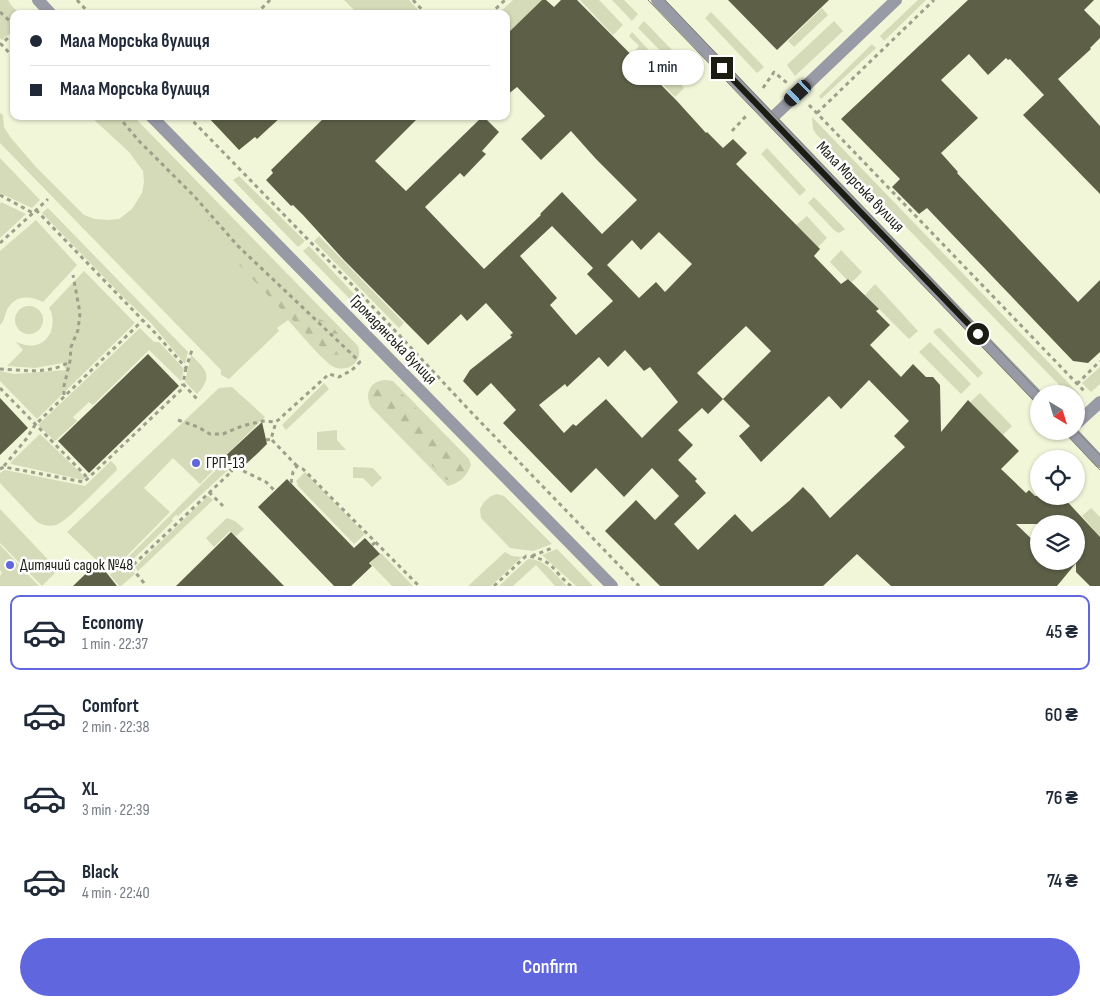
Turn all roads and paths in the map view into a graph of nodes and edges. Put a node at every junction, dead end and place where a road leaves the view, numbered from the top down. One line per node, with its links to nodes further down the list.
1 (38, 0): 9 (street)
2 (77, 0): 10 (path)
3 (270, 0): 11 (path)
4 (413, 0): 12 (path)
5 (505, 0): 13 (path)
6 (657, 0): 21 (street, Мала Морська вулиця)
7 (896, 0): 19 (street)
8 (934, 0): 20 (path)
9 (47, 10)
10 (86, 10)
11 (260, 10)
12 (422, 10)
13 (494, 10)
14 (0, 12): 15 (path)
15 (10, 21)
16 (1, 45): 17 (path)
17 (10, 54)
18 (774, 72): 19 (path)
19 (798, 93): 20 (path); 21 (street)
20 (817, 113): 40 (path)
21 (771, 119): 42 (street, Мала Морська вулиця)
22 (121, 120): 36 (path)
23 (156, 120): 32 (street, Громадянська вулиця)
24 (192, 120): 31 (path)
25 (0, 195): 27 (path)
26 (48, 199): 27 (path)
27 (35, 211): 28 (path); 30 (path)
28 (0, 243)
29 (73, 275): 34 (path)
30 (143, 320): 37 (path); 43 (path)
31 (393, 330): 32 (path); 70 (path)
32 (376, 345): 36 (path); 69 (street, Громадянська вулиця)
33 (193, 347): 37 (path)
34 (70, 361): 38 (path); 43 (path)
35 (1100, 361): 40 (path)
36 (360, 362): 48 (path)
37 (186, 368): 39 (path)
38 (0, 369)
39 (183, 384): 44 (path); 58 (path)
40 (1077, 384): 45 (path)
41 (0, 388): 49 (path)
42 (1030, 389)
43 (64, 396): 49 (path)
44 (199, 401)
45 (1099, 403): 46 (street)
46 (1085, 416)
47 (178, 420): 48 (path)
48 (276, 422): 50 (path)
49 (35, 425): 56 (path); 58 (path)
50 (271, 439): 51 (path); 55 (path)
51 (266, 440)
52 (1079, 440): 54 (street)
53 (224, 462): 57 (path)
54 (1100, 462)
55 (297, 466): 59 (path); 63 (path)
56 (2, 468): 58 (path)
57 (232, 471): 60 (path); 61 (path)
58 (88, 480)
59 (291, 483)
60 (275, 491)
61 (209, 492): 62 (path); 65 (path)
62 (223, 506)
63 (376, 542): 64 (path); 66 (path)
64 (372, 545)
65 (144, 583)
66 (419, 586)
67 (494, 586): 68 (path)
68 (570, 586)
69 (612, 586)
70 (640, 586)

